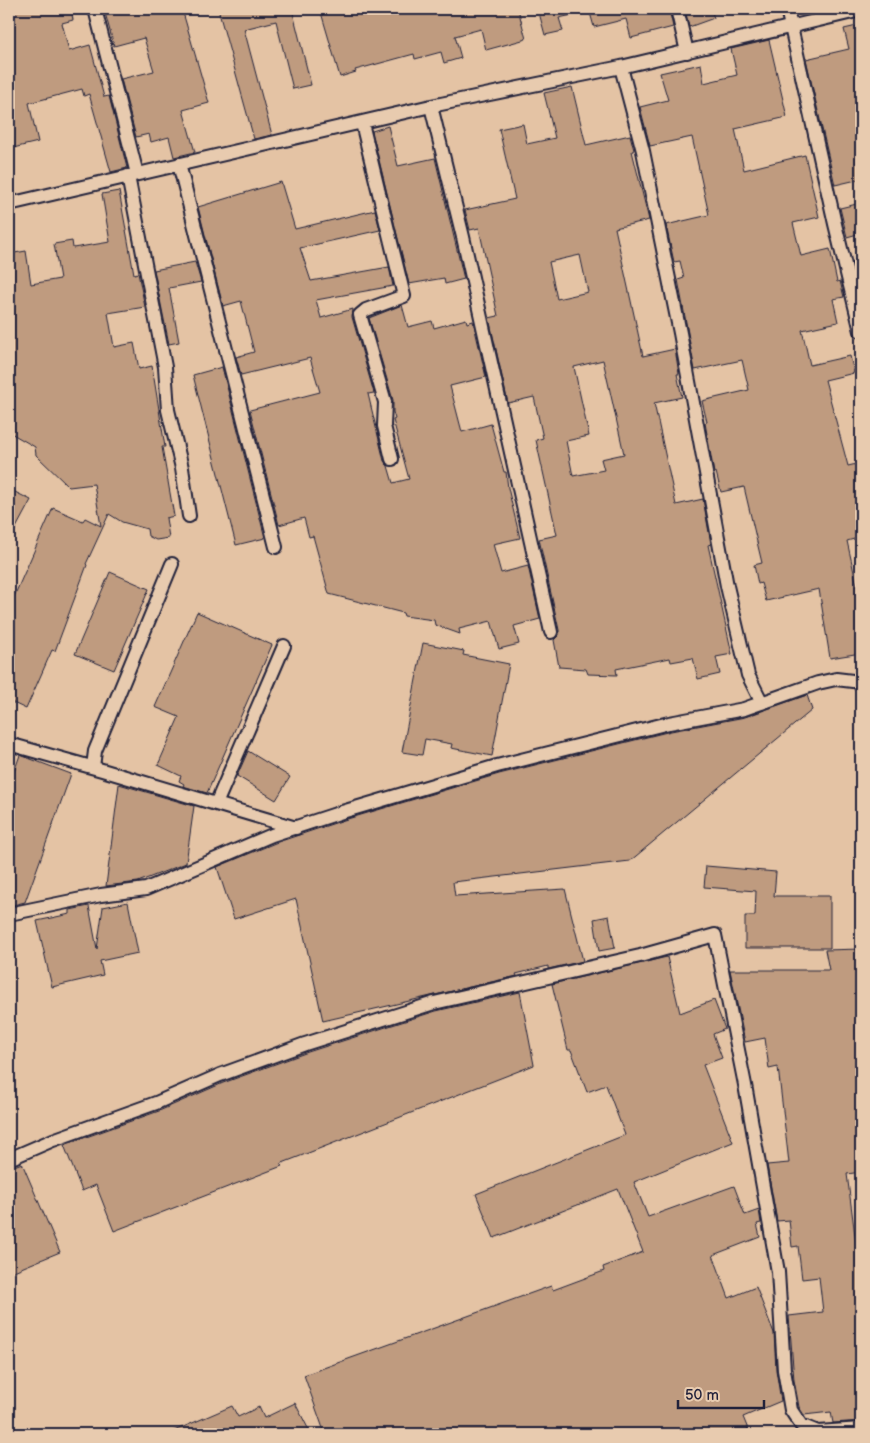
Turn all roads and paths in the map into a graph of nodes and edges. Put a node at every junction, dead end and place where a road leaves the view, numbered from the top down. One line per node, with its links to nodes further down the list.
1 (95, 9): 11 (street)
2 (677, 9): 6 (street)
3 (787, 9): 5 (street)
4 (861, 10): 5 (street)
5 (790, 28): 6 (street); 13 (street)
6 (687, 52): 7 (street)
7 (622, 67): 8 (street); 21 (street)
8 (431, 106): 9 (street); 18 (street)
9 (362, 123): 10 (street); 14 (street)
10 (179, 164): 11 (street); 16 (street)
11 (132, 175): 12 (street); 15 (street)
12 (9, 204)
13 (861, 332)
14 (392, 459)
15 (189, 516)
16 (276, 547)
17 (172, 564): 23 (street)
18 (551, 632)
19 (284, 646): 24 (street)
20 (861, 682): 21 (street)
21 (762, 703): 25 (street)
22 (9, 744): 23 (street)
23 (93, 767): 24 (street)
24 (216, 804): 25 (street)
25 (296, 828): 26 (street)
26 (9, 914)
27 (9, 1159): 28 (street)
28 (861, 1429)

